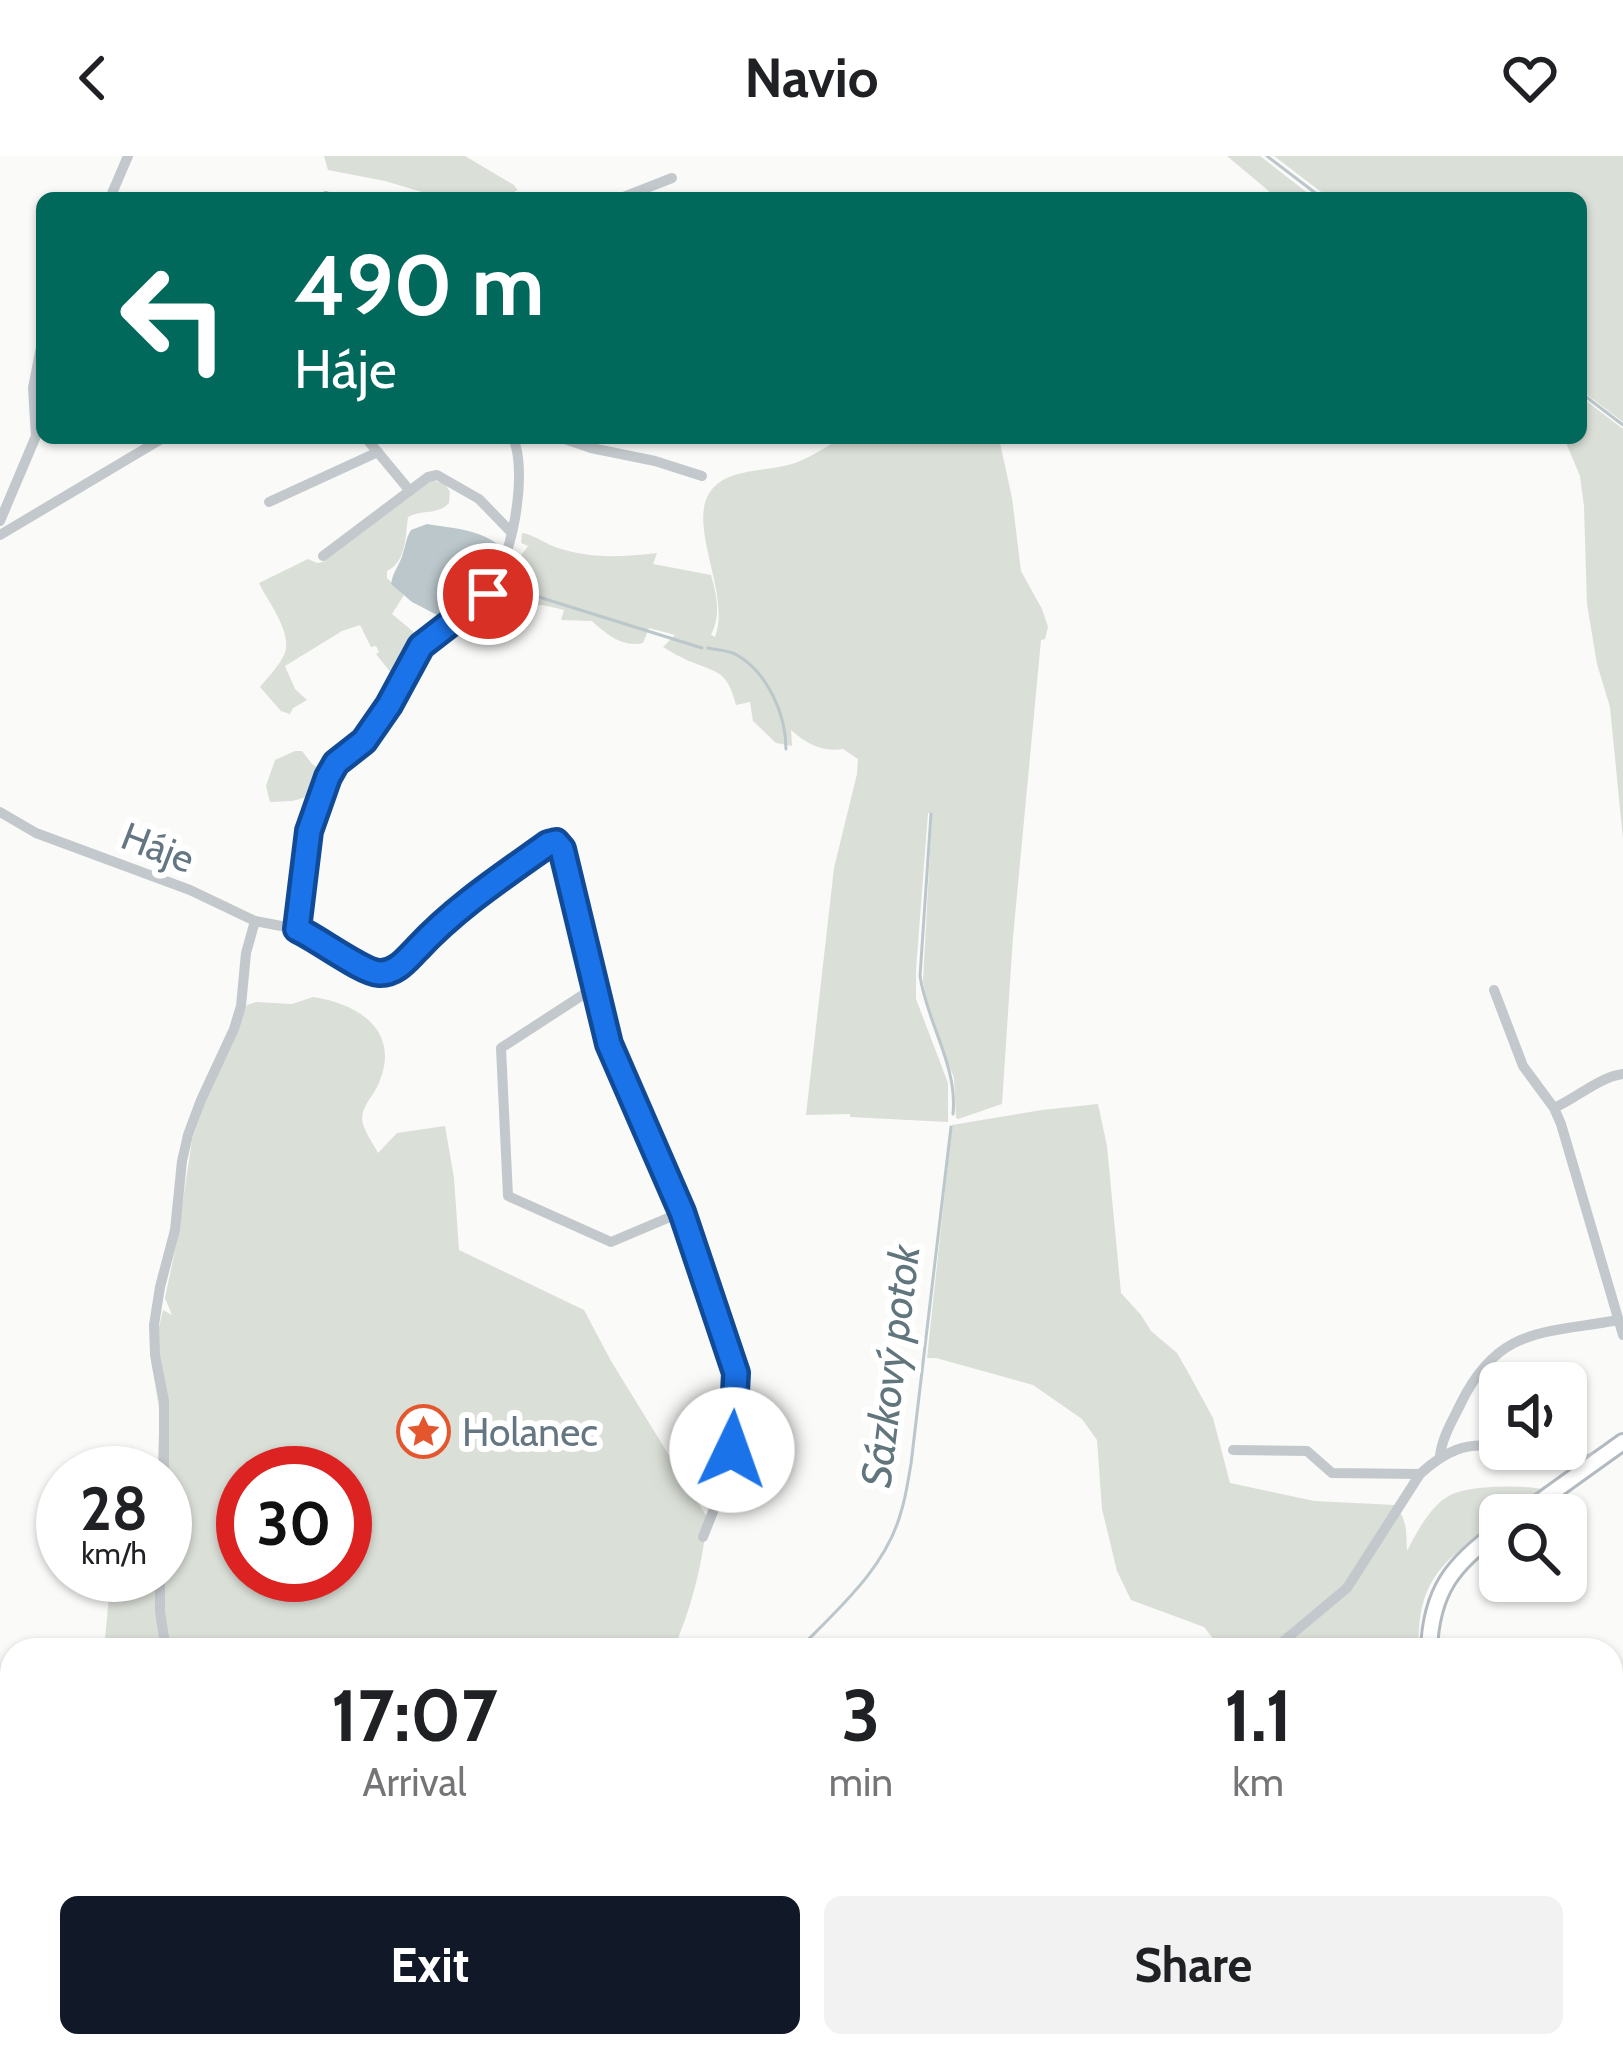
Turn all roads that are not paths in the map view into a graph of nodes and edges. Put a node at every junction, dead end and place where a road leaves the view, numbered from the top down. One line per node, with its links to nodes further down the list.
1 (128, 156): 2 (street)
2 (113, 192)
3 (637, 192): 4 (street)
4 (665, 192)
5 (36, 373): 6 (street)
6 (36, 436)
7 (36, 436): 18 (street)
8 (153, 444): 20 (street)
9 (371, 444): 13 (street)
10 (514, 444): 19 (street)
11 (577, 444): 14 (street)
12 (623, 444): 14 (street)
13 (378, 452): 16 (street); 17 (street)
14 (619, 454): 15 (street)
15 (702, 476)
16 (410, 491): 19 (street); 21 (street)
17 (269, 502)
18 (0, 521)
19 (512, 532): 24 (street)
20 (0, 536)
21 (323, 556)
22 (0, 812): 23 (street, Háje)
23 (255, 921): 24 (street, Háje); 34 (street)
24 (297, 929): 25 (street, Háje)
25 (595, 987): 29 (street, Háje); 29 (street)
26 (1494, 990): 28 (street)
27 (1623, 1074): 28 (street)
28 (1555, 1108): 30 (street)
29 (682, 1212): 41 (street, Háje)
30 (1618, 1320): 31 (street); 36 (street)
31 (1623, 1335)
32 (1623, 1442): 37 (street)
33 (1479, 1445): 36 (street)
34 (164, 1446)
35 (1232, 1450): 39 (street)
36 (1440, 1456): 39 (street)
37 (1601, 1458): 38 (street); 40 (street)
38 (1587, 1459)
39 (1420, 1474): 45 (street)
40 (1550, 1494)
41 (703, 1537)
42 (1479, 1546): 46 (street)
43 (160, 1602): 44 (street)
44 (164, 1638)
45 (1287, 1638)
46 (1430, 1638)

